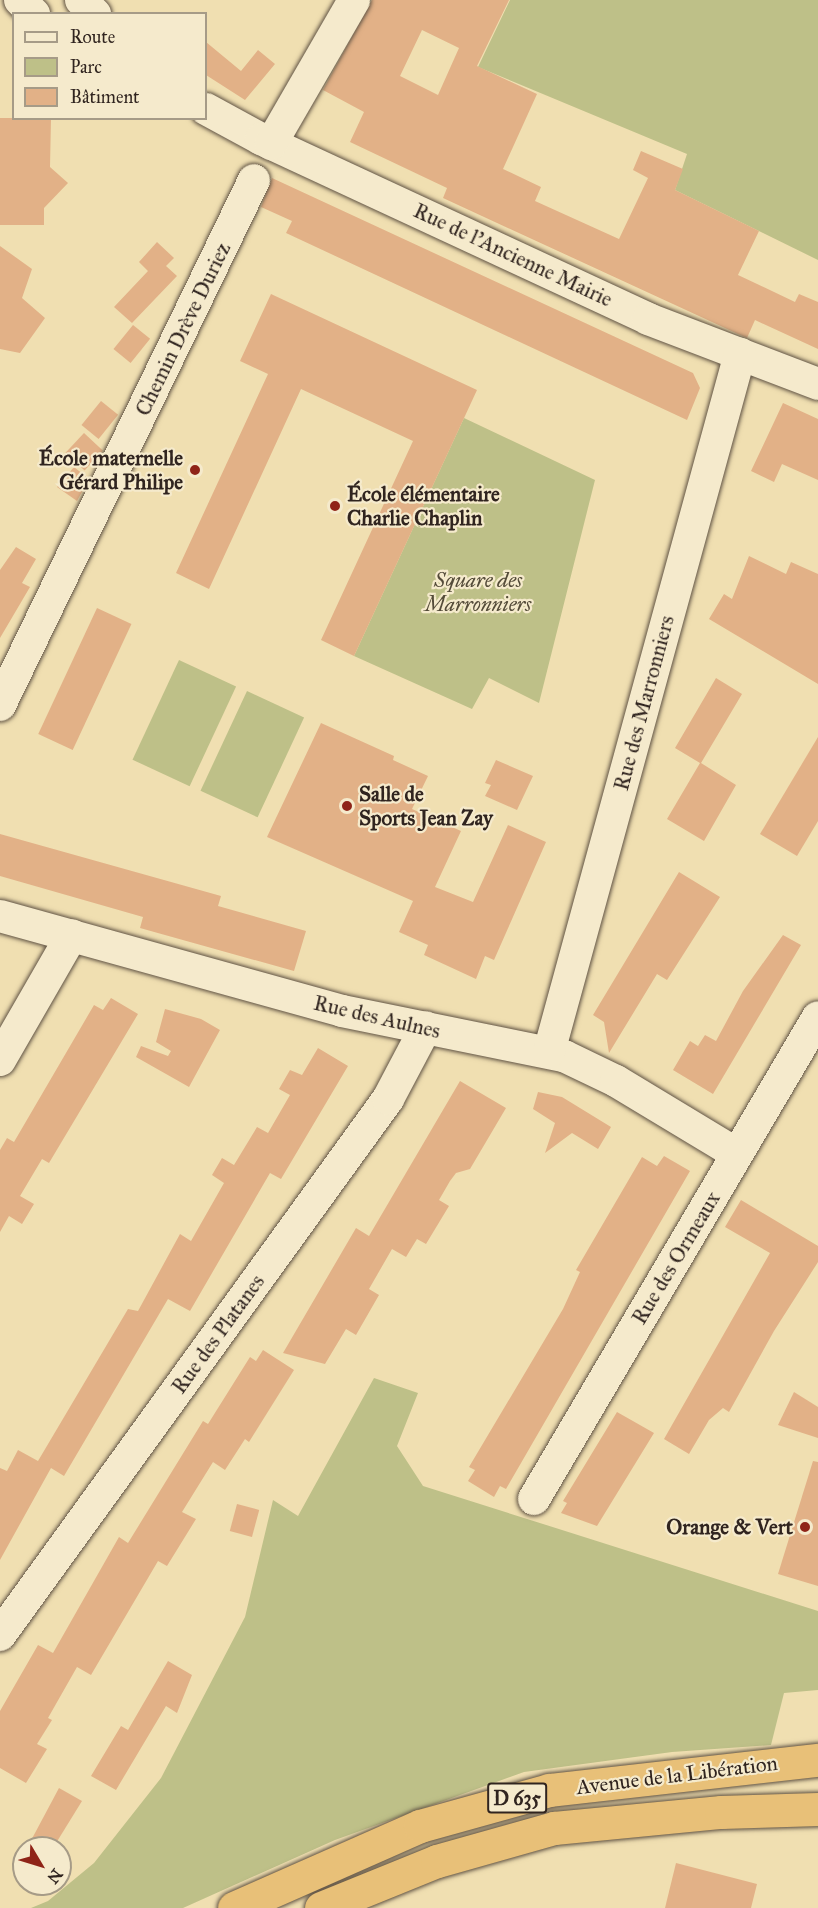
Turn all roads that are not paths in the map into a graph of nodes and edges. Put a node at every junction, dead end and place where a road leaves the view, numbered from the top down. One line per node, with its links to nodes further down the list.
1 (20, 0): 4 (street)
2 (81, 0): 5 (street)
3 (354, 0): 7 (street)
4 (32, 12)
5 (93, 12)
6 (208, 110): 7 (street, Rue de l'Ancienne Mairie)
7 (271, 144): 9 (street, Rue de l'Ancienne Mairie)
8 (254, 180): 11 (street, Chemin Drève Duriez)
9 (740, 354): 10 (street, Rue de l'Ancienne Mairie); 16 (street, Rue des Marronniers)
10 (818, 384)
11 (0, 705)
12 (0, 916): 13 (street, Rue des Aulnes)
13 (72, 935): 15 (street, Rue des Aulnes); 17 (street)
14 (818, 1017): 18 (street, Rue des Ormeaux)
15 (426, 1027): 16 (street, Rue des Aulnes); 20 (street, Rue des Platanes)
16 (549, 1052): 18 (street, Rue des Aulnes)
17 (0, 1060)
18 (737, 1154): 19 (street, Rue des Ormeaux)
19 (534, 1499)
20 (0, 1635)
21 (818, 1760): 25 (highway, Avenue de la Libération / D 635)
22 (818, 1787): 24 (highway)
23 (818, 1809): 24 (highway, Avenue de la Libération / D 635)
24 (554, 1828): 26 (highway, Avenue de la Libération / D 635)
25 (234, 1908)
26 (321, 1908)

